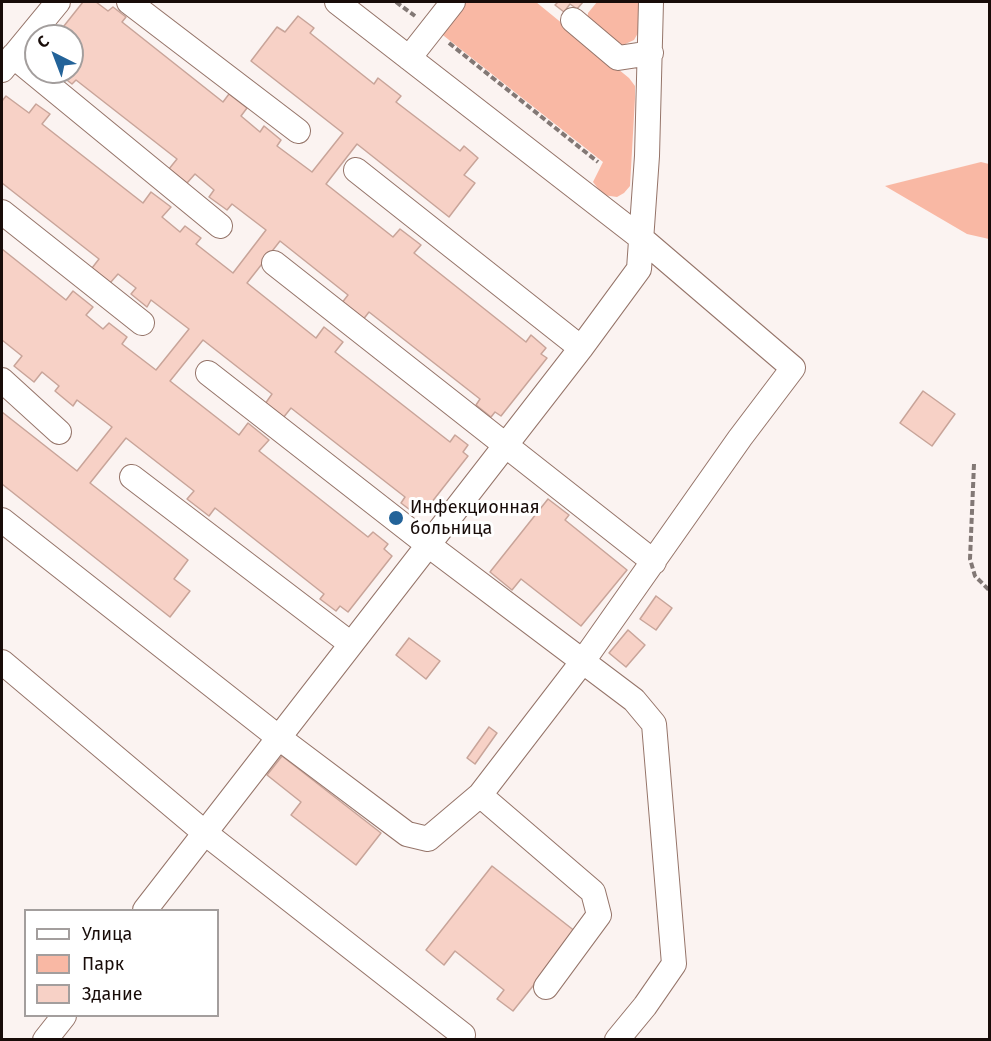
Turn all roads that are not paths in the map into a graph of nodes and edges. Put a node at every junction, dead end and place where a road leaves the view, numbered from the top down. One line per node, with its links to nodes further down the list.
1 (58, 2): 9 (lane)
2 (129, 2): 10 (lane)
3 (337, 2): 8 (lane)
4 (453, 2): 8 (lane)
5 (651, 2): 7 (lane)
6 (573, 20): 7 (lane)
7 (651, 53): 14 (lane)
8 (409, 58): 14 (lane)
9 (7, 63): 13 (lane)
10 (298, 130)
11 (356, 170): 17 (lane)
12 (2, 212): 16 (lane)
13 (220, 226)
14 (641, 238): 17 (lane); 25 (lane)
15 (274, 264): 21 (lane)
16 (142, 323)
17 (581, 348): 21 (lane)
18 (208, 373): 24 (lane)
19 (2, 380): 20 (lane)
20 (59, 432)
21 (505, 443): 24 (lane); 25 (lane)
22 (132, 477): 26 (lane)
23 (2, 520): 29 (lane)
24 (427, 544): 26 (lane); 27 (lane)
25 (654, 562): 27 (lane)
26 (351, 644): 29 (lane)
27 (583, 661): 30 (lane); 37 (lane)
28 (2, 662): 31 (lane)
29 (278, 737): 30 (lane); 31 (lane)
30 (480, 795): 33 (lane)
31 (206, 832): 32 (lane); 35 (lane)
32 (146, 909)
33 (546, 987)
34 (63, 1017): 36 (lane)
35 (463, 1035)
36 (45, 1040)
37 (617, 1040)

